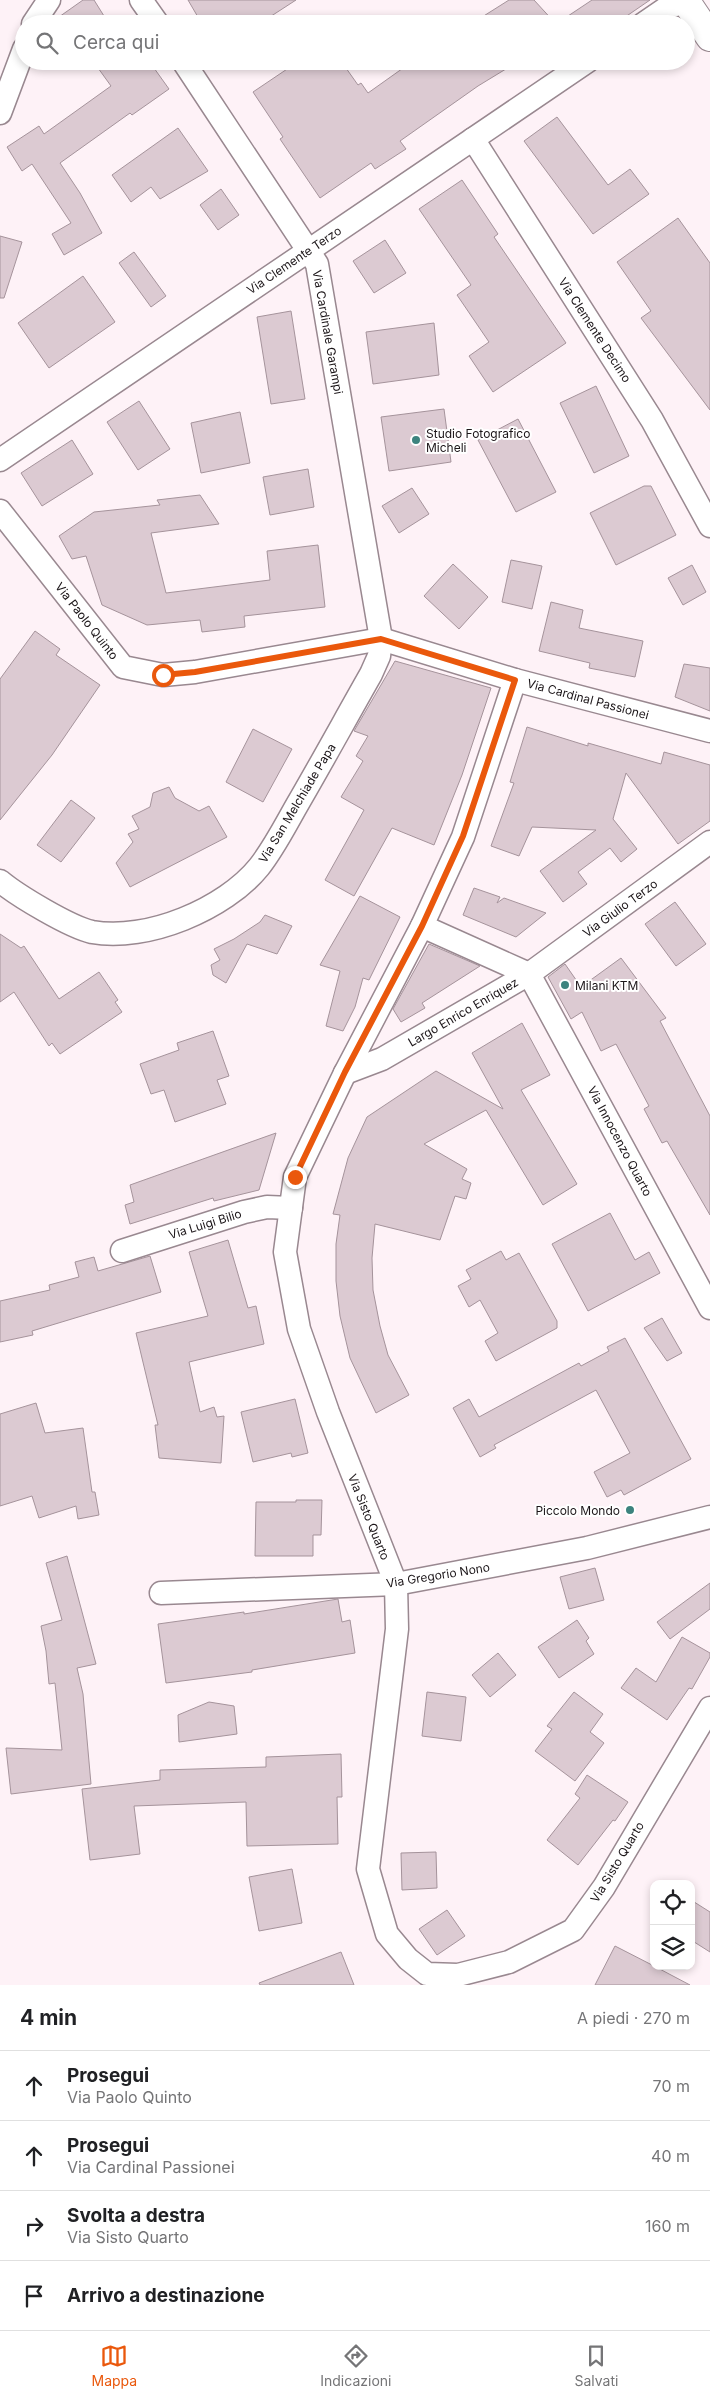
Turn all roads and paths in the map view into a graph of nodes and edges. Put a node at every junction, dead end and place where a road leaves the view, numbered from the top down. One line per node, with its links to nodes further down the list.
1 (49, 0): 4 (street)
2 (142, 0): 5 (street)
3 (686, 0): 6 (street); 7 (main road)
4 (39, 15)
5 (152, 15)
6 (657, 15)
7 (710, 37)
8 (16, 70): 11 (street)
9 (189, 70): 13 (street, Via Cardinale Garampi)
10 (575, 70): 12 (street, Via Clemente Terzo)
11 (0, 113)
12 (473, 140): 13 (street, Via Clemente Terzo); 16 (street, Via Clemente Decimo)
13 (309, 250): 14 (street, Via Clemente Terzo); 17 (street, Via Cardinale Garampi)
14 (0, 460)
15 (0, 511): 17 (street, Via Paolo Quinto)
16 (710, 526)
17 (381, 639): 18 (street, Via Cardinal Passionei); 21 (street, Via San Melchiade Papa)
18 (515, 680): 19 (street, Via Cardinal Passionei); 22 (street, Via Sisto Quarto)
19 (710, 732)
20 (710, 842): 23 (street, Via Giulio Terzo)
21 (0, 881)
22 (422, 926): 23 (street, Largo Enrico Enriquez); 24 (street, Via Sisto Quarto)
23 (529, 974): 24 (street, Largo Enrico Enriquez); 27 (street, Via Innocenzo Quarto)
24 (345, 1072): 25 (street, Via Sisto Quarto)
25 (291, 1208): 26 (street, Via Luigi Bilio); 29 (street, Via Sisto Quarto)
26 (122, 1251)
27 (710, 1308)
28 (710, 1517): 29 (street, Via Gregorio Nono)
29 (396, 1584): 30 (street, Via Gregorio Nono); 31 (street, Via Sisto Quarto)
30 (161, 1593)
31 (710, 1708)

